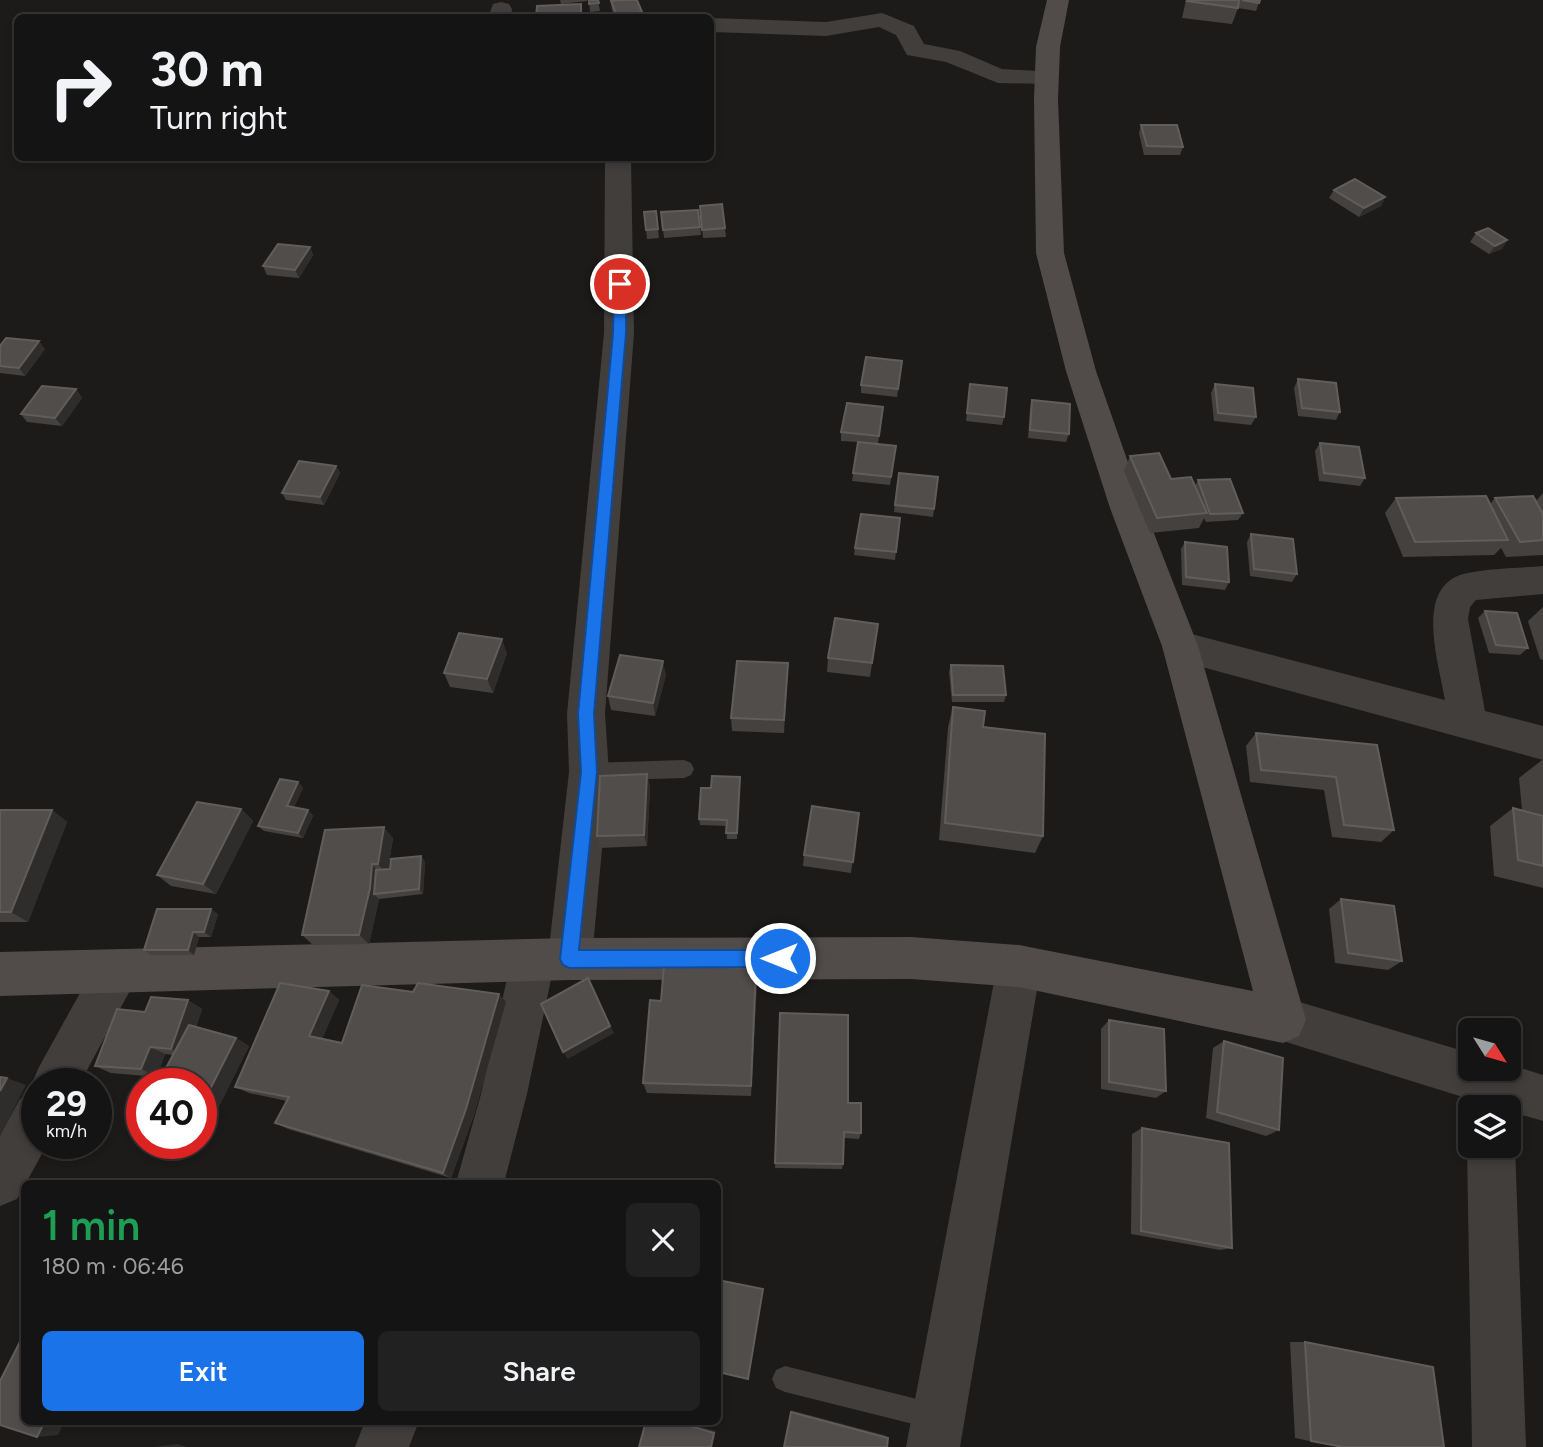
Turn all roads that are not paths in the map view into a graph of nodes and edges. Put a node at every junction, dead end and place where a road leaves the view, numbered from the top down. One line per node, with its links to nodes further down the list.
1 (1059, 0): 3 (street)
2 (714, 25): 3 (street)
3 (1047, 77): 6 (street)
4 (618, 161): 10 (street)
5 (1543, 580): 7 (street)
6 (1180, 646): 7 (street); 15 (street)
7 (1468, 723): 8 (street)
8 (1543, 743)
9 (684, 769): 10 (lane)
10 (589, 772): 11 (street)
11 (551, 960): 12 (street); 13 (street); 22 (street)
12 (1019, 966): 15 (street); 26 (street)
13 (117, 970): 14 (street); 16 (street)
14 (0, 974)
15 (1283, 1020): 17 (street)
16 (63, 1068)
17 (1487, 1095)
18 (1521, 1097): 19 (street)
19 (1543, 1098)
20 (21, 1145): 23 (street)
21 (1492, 1158): 28 (street)
22 (481, 1180)
23 (0, 1182)
24 (785, 1379): 26 (lane)
25 (390, 1425): 27 (street)
26 (936, 1432)
27 (382, 1447)
28 (1499, 1447)

